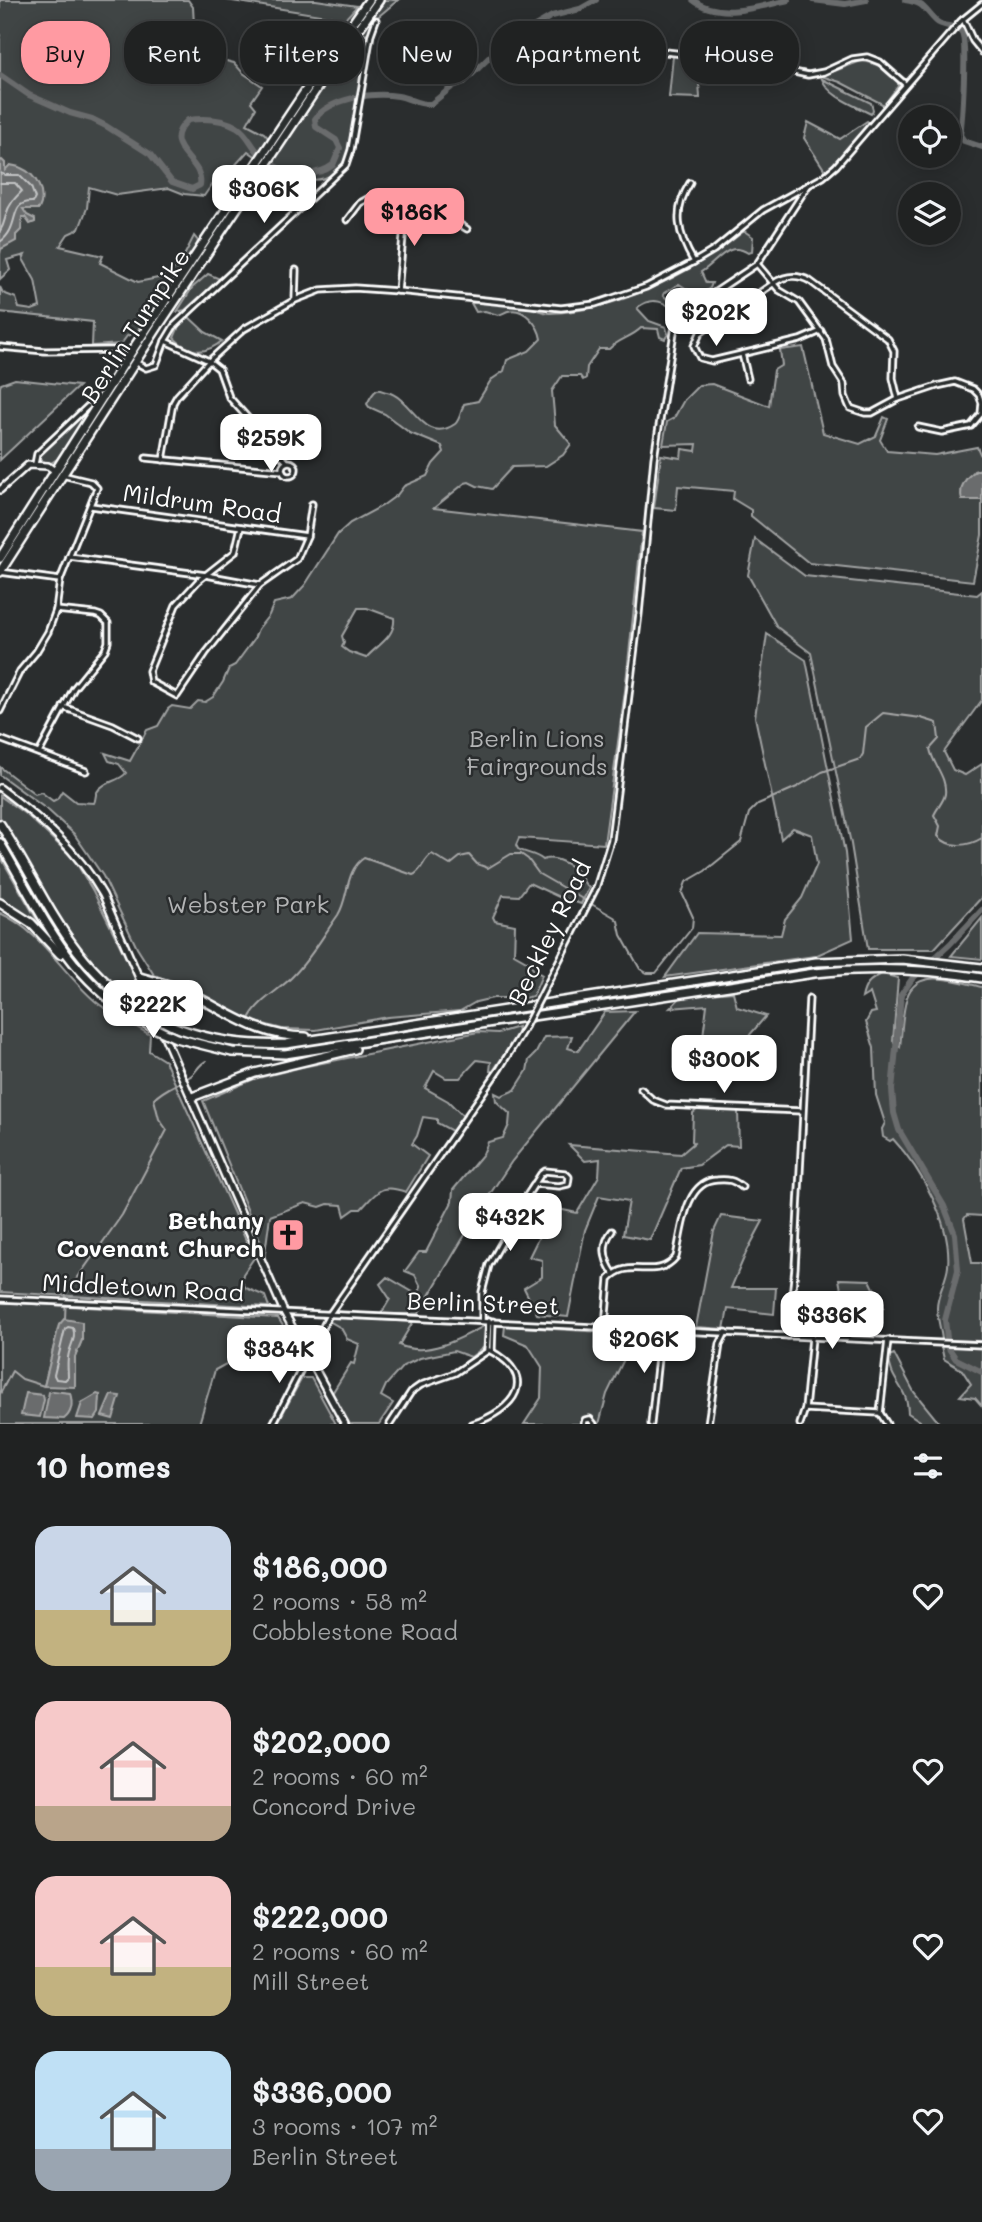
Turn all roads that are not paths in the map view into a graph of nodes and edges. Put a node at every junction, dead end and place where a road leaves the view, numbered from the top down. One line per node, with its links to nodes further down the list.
1 (369, 0): 9 (highway, Berlin Turnpike)
2 (379, 0): 9 (highway, Berlin Turnpike)
3 (982, 4): 4 (street)
4 (963, 19): 7 (street); 8 (street)
5 (376, 20): 22 (street)
6 (666, 52): 8 (street)
7 (982, 52)
8 (905, 84): 11 (street)
9 (266, 159): 25 (highway, Berlin Turnpike)
10 (690, 183): 15 (street)
11 (809, 184): 15 (street); 16 (street, Beckley Road)
12 (406, 204): 13 (street); 14 (street); 19 (street)
13 (347, 220)
14 (467, 229)
15 (694, 262): 19 (street)
16 (757, 264): 18 (street); 77 (street, Beckley Road, bridge)
17 (296, 270): 20 (street)
18 (774, 283): 21 (street); 24 (street); 28 (street)
19 (398, 291): 20 (street)
20 (295, 300): 26 (street)
21 (821, 331): 24 (street); 28 (street)
22 (165, 341): 25 (street); 26 (street)
23 (0, 347): 25 (street)
24 (742, 354): 27 (street)
25 (131, 359): 36 (highway, Berlin Turnpike)
26 (209, 360): 32 (street); 33 (street)
27 (748, 379)
28 (898, 399): 30 (street)
29 (88, 406): 34 (street)
30 (918, 427)
31 (146, 458): 32 (street)
32 (163, 460): 35 (street)
33 (287, 463): 35 (street); 35 (street)
34 (35, 464): 36 (main road); 37 (main road)
35 (283, 471)
36 (58, 473): 39 (street); 43 (highway, Berlin Turnpike); 44 (highway, Berlin Turnpike)
37 (0, 490)
38 (312, 504): 41 (street)
39 (91, 506): 40 (street, Mildrum Road); 42 (street)
40 (241, 527): 41 (street, Mildrum Road); 45 (street)
41 (307, 536): 47 (street)
42 (69, 557): 45 (street); 46 (street)
43 (0, 558)
44 (0, 572): 46 (street)
45 (206, 575): 47 (street); 47 (street)
46 (60, 580): 48 (street)
47 (260, 584)
48 (56, 610): 49 (street); 50 (street)
49 (64, 706): 51 (street); 53 (street)
50 (0, 711)
51 (138, 738)
52 (0, 739): 53 (street)
53 (39, 753): 54 (street)
54 (86, 771)
55 (0, 788): 61 (main road)
56 (0, 824): 66 (highway, bridge)
57 (0, 843): 60 (highway)
58 (0, 903): 60 (highway)
59 (982, 968): 66 (highway)
60 (81, 974): 67 (highway, bridge)
61 (140, 977): 63 (highway); 64 (main road)
62 (982, 978): 67 (highway)
63 (169, 985): 64 (highway); 66 (highway)
64 (147, 992): 69 (main road)
65 (809, 998): 70 (street)
66 (327, 1038)
67 (389, 1039): 69 (highway)
68 (641, 1089): 70 (street)
69 (192, 1097): 76 (main road)
70 (802, 1111): 84 (street)
71 (534, 1184): 71 (street); 78 (street)
72 (742, 1187): 74 (street)
73 (612, 1231): 74 (street)
74 (614, 1274): 80 (street)
75 (0, 1299): 76 (street, Middletown Road)
76 (284, 1312): 77 (street, Berlin Street); 90 (main road)
77 (329, 1315): 78 (street, Berlin Street); 90 (street, Beckley Road)
78 (482, 1320): 79 (street, Berlin Street)
79 (491, 1321): 80 (street, Berlin Street); 89 (street)
80 (605, 1326): 81 (street, Berlin Street)
81 (661, 1329): 82 (street, Berlin Street); 99 (street)
82 (714, 1332): 83 (street, Berlin Street); 87 (street)
83 (726, 1332): 84 (street, Berlin Street); 87 (street)
84 (788, 1336): 85 (street, Berlin Street)
85 (812, 1338): 86 (street, Berlin Street); 91 (street)
86 (888, 1340): 88 (street, Berlin Street); 92 (street)
87 (720, 1344): 100 (street)
88 (982, 1345)
89 (489, 1351): 95 (street); 96 (street)
90 (306, 1356): 93 (street, Beckley Road); 94 (main road)
91 (805, 1409): 92 (street); 101 (street)
92 (880, 1413): 102 (street)
93 (273, 1424)
94 (345, 1424)
95 (390, 1424)
96 (472, 1424)
97 (584, 1424): 98 (street)
98 (594, 1424)
99 (651, 1424)
100 (708, 1424)
101 (800, 1424)
102 (887, 1424)

